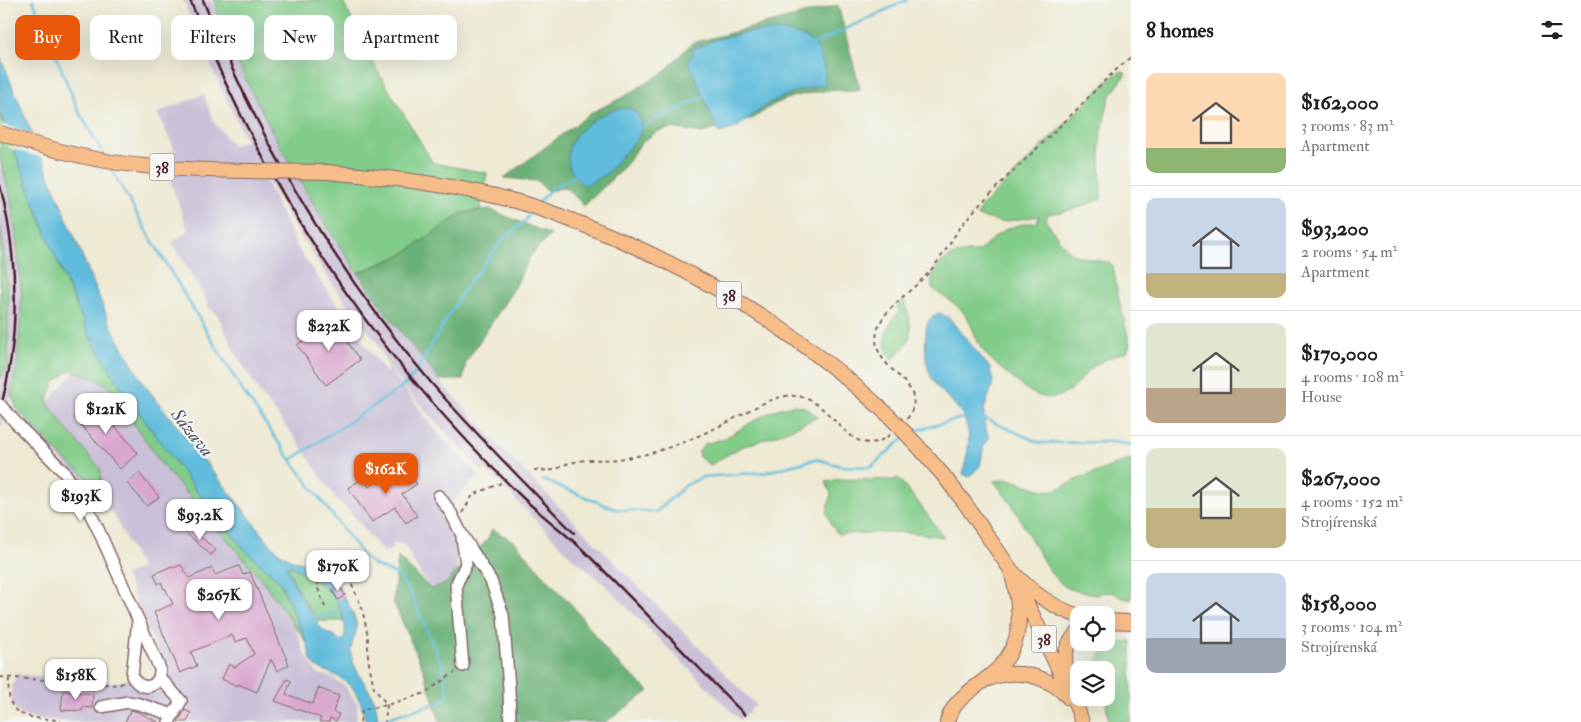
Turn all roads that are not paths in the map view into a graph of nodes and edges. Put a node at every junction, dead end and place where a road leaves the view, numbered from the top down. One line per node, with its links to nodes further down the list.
1 (0, 133): 5 (main road, 38, bridge)
2 (0, 405): 7 (street, bridge)
3 (439, 496): 4 (street)
4 (461, 533): 11 (street); 17 (street)
5 (1011, 570): 6 (main road); 13 (main road); 15 (main road, 38)
6 (1070, 613)
7 (138, 620): 12 (street); 12 (street)
8 (1115, 621): 9 (main road)
9 (1131, 622)
10 (1070, 641): 15 (main road)
11 (462, 666)
12 (159, 678): 16 (street)
13 (982, 681): 15 (main road); 18 (main road)
14 (100, 707): 16 (street)
15 (1077, 708): 19 (main road, 38)
16 (171, 718)
17 (510, 722)
18 (947, 722)
19 (1082, 722)

